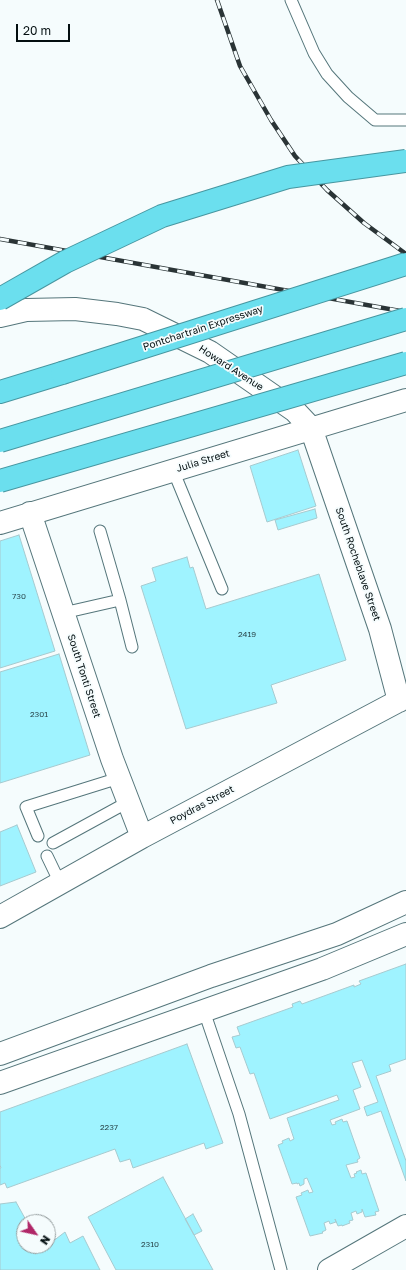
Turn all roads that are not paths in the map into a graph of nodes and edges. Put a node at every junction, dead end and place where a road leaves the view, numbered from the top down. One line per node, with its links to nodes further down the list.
1 (291, 0): 2 (lane)
2 (406, 120)
3 (406, 161): 5 (highway, bridge)
4 (406, 264): 9 (highway, Pontchartrain Expressway, bridge)
5 (0, 299)
6 (0, 316): 11 (street, Howard Avenue)
7 (406, 319): 12 (highway, bridge)
8 (406, 363): 14 (highway, bridge)
9 (0, 392)
10 (406, 400): 11 (street, Julia Street)
11 (311, 428): 13 (street, Julia Street); 22 (street, South Rocheblave Street)
12 (0, 441)
13 (173, 470): 15 (street, Julia Street); 18 (lane)
14 (0, 481)
15 (30, 514): 16 (street, Julia Street); 20 (street, South Tonti Street)
16 (0, 523)
17 (100, 531): 19 (lane)
18 (222, 589)
19 (120, 600): 20 (lane); 21 (lane)
20 (63, 613): 23 (street, South Tonti Street)
21 (132, 647)
22 (403, 699): 26 (street, Poydras Street)
23 (119, 778): 24 (street, South Tonti Street); 25 (lane)
24 (128, 802): 26 (street, South Tonti Street); 27 (lane)
25 (38, 836)
26 (142, 837): 29 (street, Poydras Street)
27 (53, 842)
28 (47, 856): 29 (lane)
29 (60, 883): 32 (street, Poydras Street)
30 (406, 892): 33 (street)
31 (406, 902): 33 (street)
32 (0, 917)
33 (337, 934): 36 (street)
34 (406, 934): 35 (street)
35 (204, 1011): 37 (street); 39 (lane)
36 (0, 1054)
37 (0, 1083)
38 (406, 1226): 40 (street)
39 (281, 1270)
40 (329, 1270)

